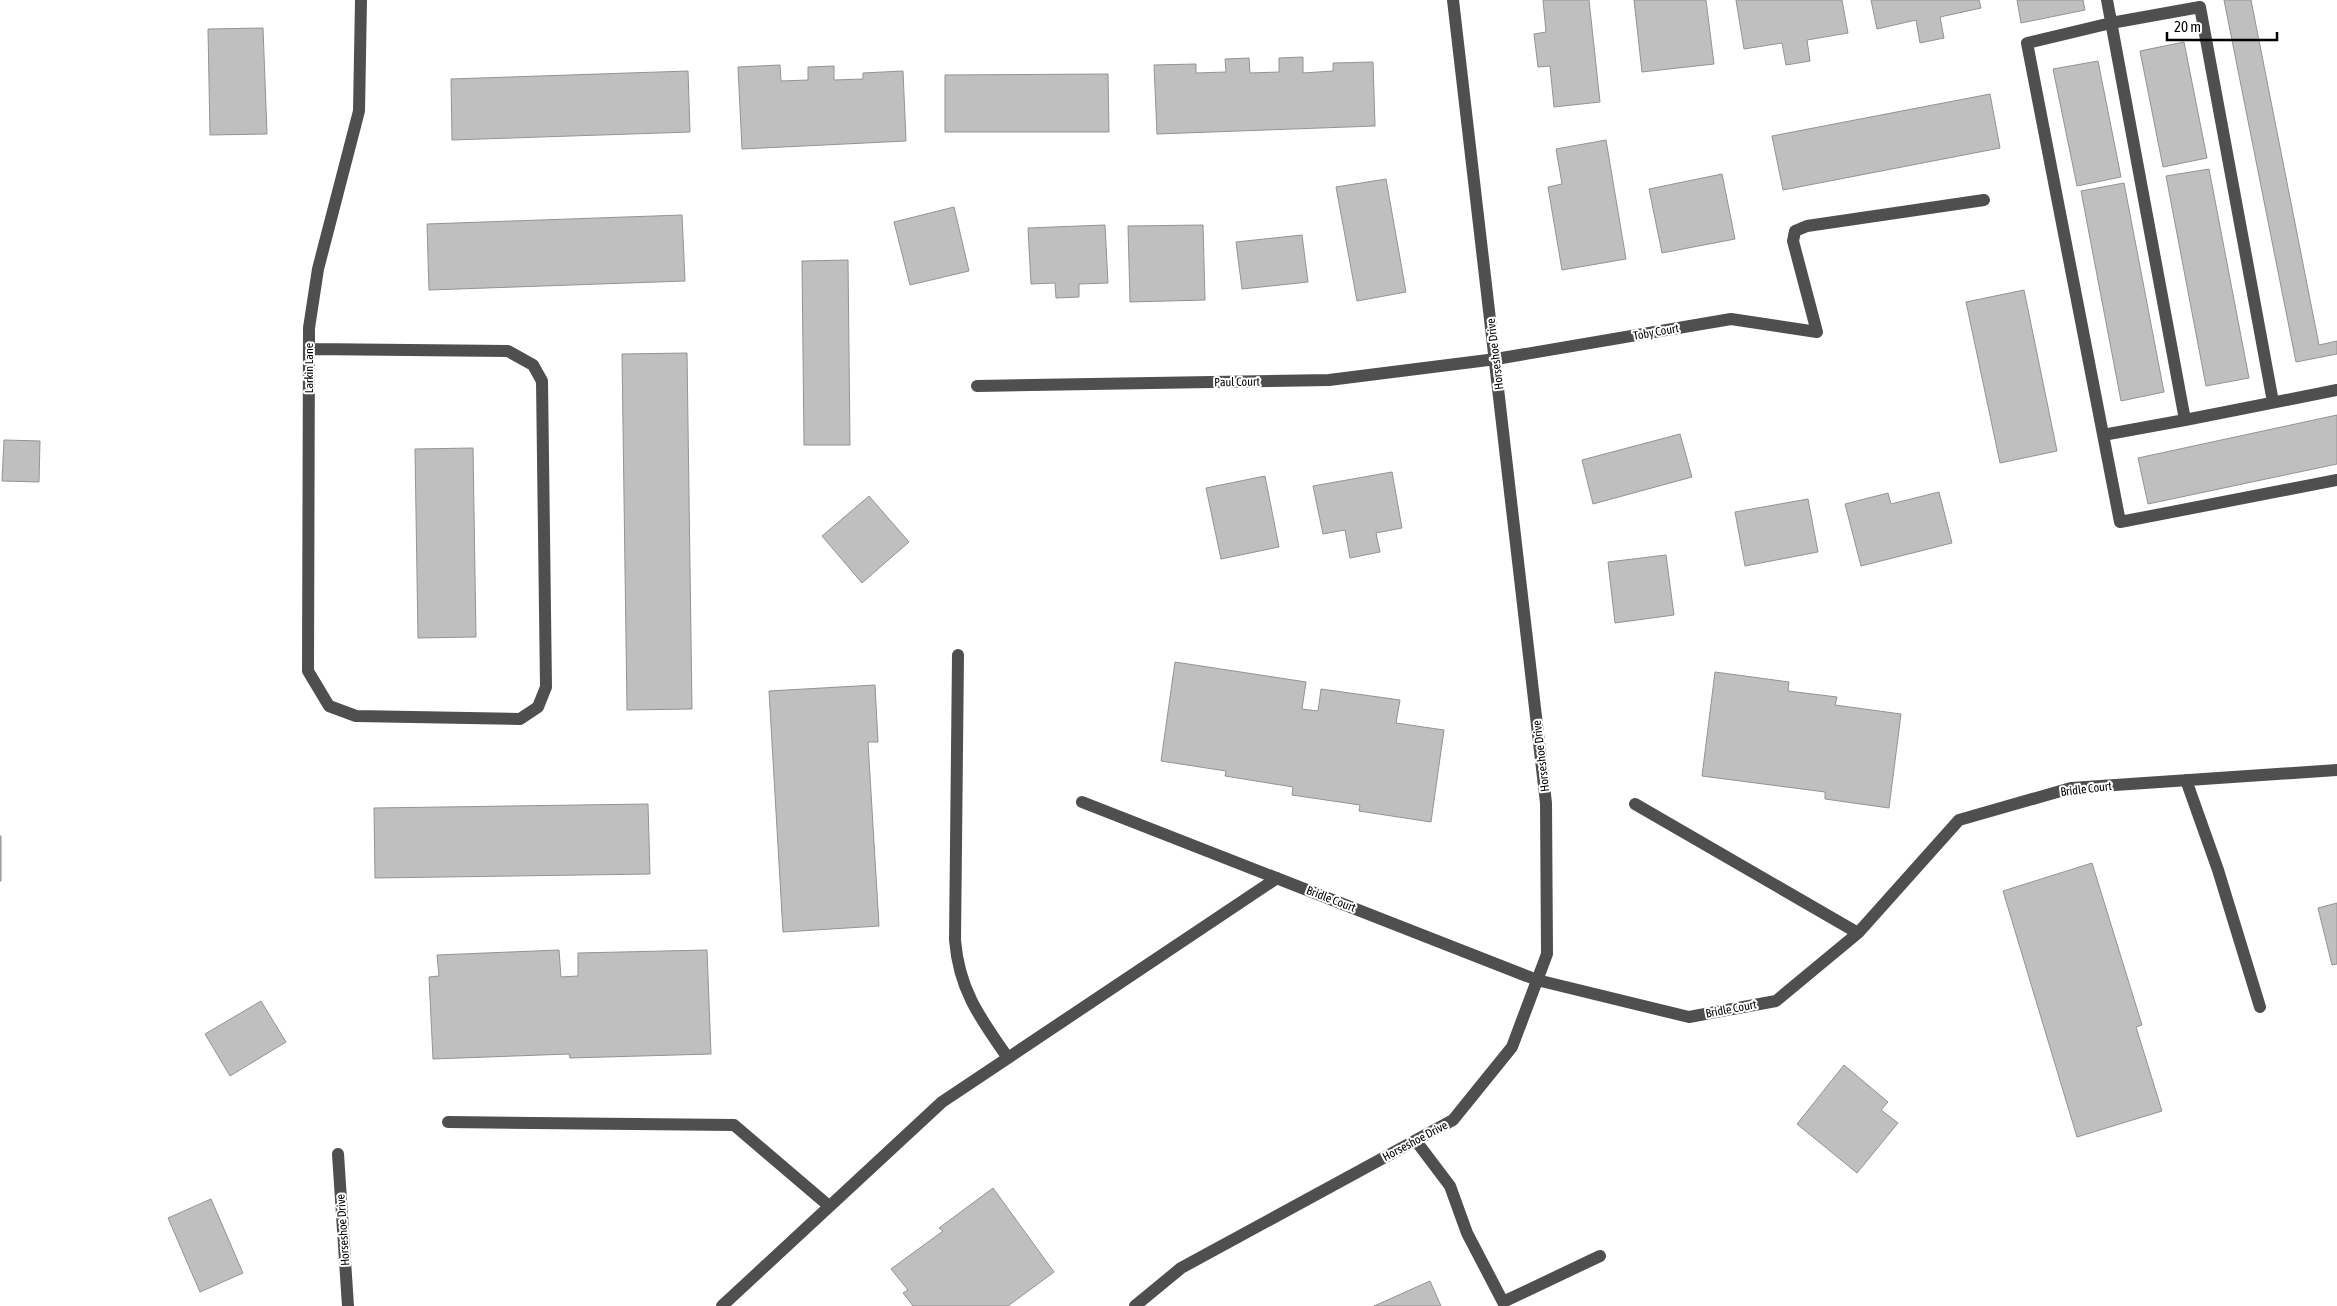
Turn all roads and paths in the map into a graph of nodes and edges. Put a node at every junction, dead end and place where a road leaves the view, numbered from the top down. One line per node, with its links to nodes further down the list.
1 (361, 0): 6 (street, Larkin Lane)
2 (1453, 0): 7 (street, Horseshoe Drive)
3 (2107, 0): 4 (street)
4 (2111, 23): 10 (street); 11 (street); 12 (street)
5 (1984, 200): 7 (street, Toby Court)
6 (309, 348): 6 (street, Larkin Lane)
7 (1496, 359): 8 (street, Paul Court); 21 (street, Horseshoe Drive)
8 (977, 386)
9 (2337, 390): 10 (street)
10 (2273, 402): 11 (street)
11 (2185, 420): 12 (street)
12 (2103, 436): 13 (street)
13 (2337, 480)
14 (958, 655): 23 (street)
15 (2337, 770): 16 (street, Bridle Court)
16 (2186, 780): 20 (street, Bridle Court); 22 (street)
17 (1082, 802): 19 (street, Bridle Court)
18 (1635, 804): 20 (street)
19 (1277, 878): 21 (street, Bridle Court); 23 (street)
20 (1858, 933): 21 (street, Bridle Court)
21 (1537, 980): 25 (street, Horseshoe Drive)
22 (2260, 1007)
23 (1008, 1058): 27 (street)
24 (448, 1122): 27 (street)
25 (1416, 1140): 28 (street); 31 (street, Horseshoe Drive)
26 (338, 1154): 29 (street, Horseshoe Drive)
27 (830, 1206): 30 (street)
28 (1600, 1256)
29 (348, 1306)
30 (722, 1306)
31 (1135, 1306)

